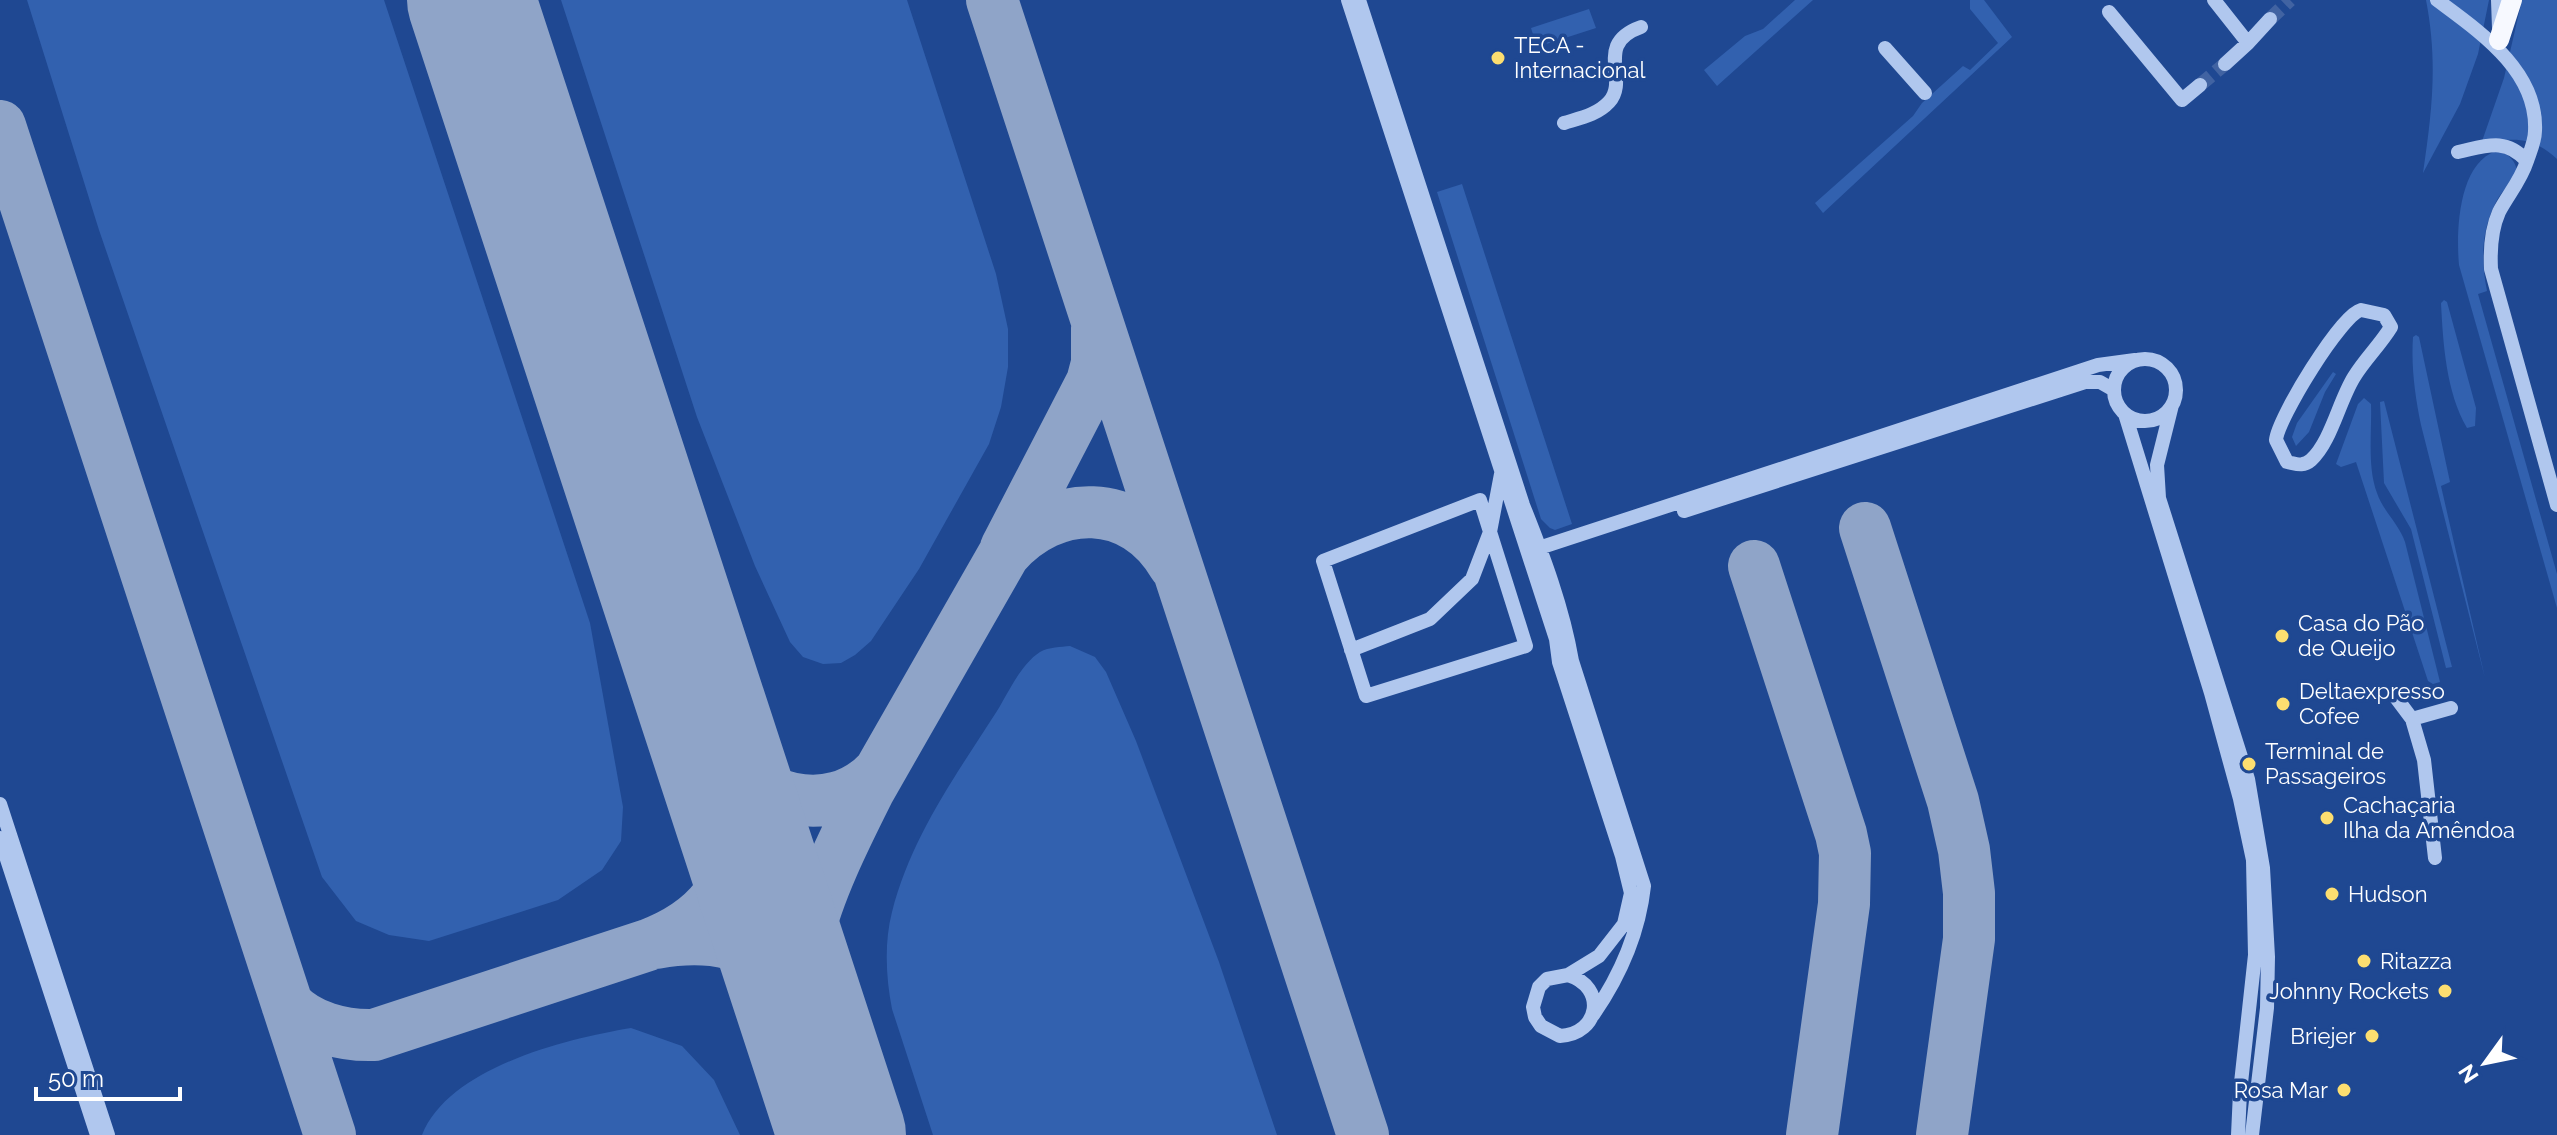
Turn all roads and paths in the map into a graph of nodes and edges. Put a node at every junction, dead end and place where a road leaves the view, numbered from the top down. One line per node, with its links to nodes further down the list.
1 (1348, 0): 24 (street)
2 (1359, 0): 27 (street)
3 (2214, 0): 11 (street)
4 (2437, 0): 18 (street)
5 (2498, 0): 10 (street)
6 (2512, 0): 10 (main road)
7 (2109, 12): 14 (street)
8 (2270, 19): 11 (street)
9 (1641, 27): 16 (street)
10 (2499, 40)
11 (2248, 43): 13 (street)
12 (1885, 48): 15 (street)
13 (2225, 64)
14 (2200, 85)
15 (1925, 93)
16 (1564, 123)
17 (2458, 152): 18 (street)
18 (2527, 161): 25 (street)
19 (2396, 327): 19 (street)
20 (2135, 360): 21 (street); 22 (street); 27 (street)
21 (2114, 390): 23 (street); 27 (street)
22 (2172, 405): 23 (street); 40 (street)
23 (2125, 414): 39 (street)
24 (1502, 473): 26 (street); 35 (street)
25 (2557, 505)
26 (1490, 532): 28 (street); 28 (street); 28 (street)
27 (1541, 552): 36 (street)
28 (1351, 650)
29 (2394, 695): 31 (street)
30 (2451, 708): 31 (street)
31 (2412, 719): 34 (street)
32 (0, 804): 38 (street)
33 (0, 838): 37 (street)
34 (2435, 858)
35 (1568, 975): 36 (street); 36 (street)
36 (1593, 1015)
37 (97, 1135)
38 (108, 1135)
39 (2238, 1135)
40 (2252, 1135)

